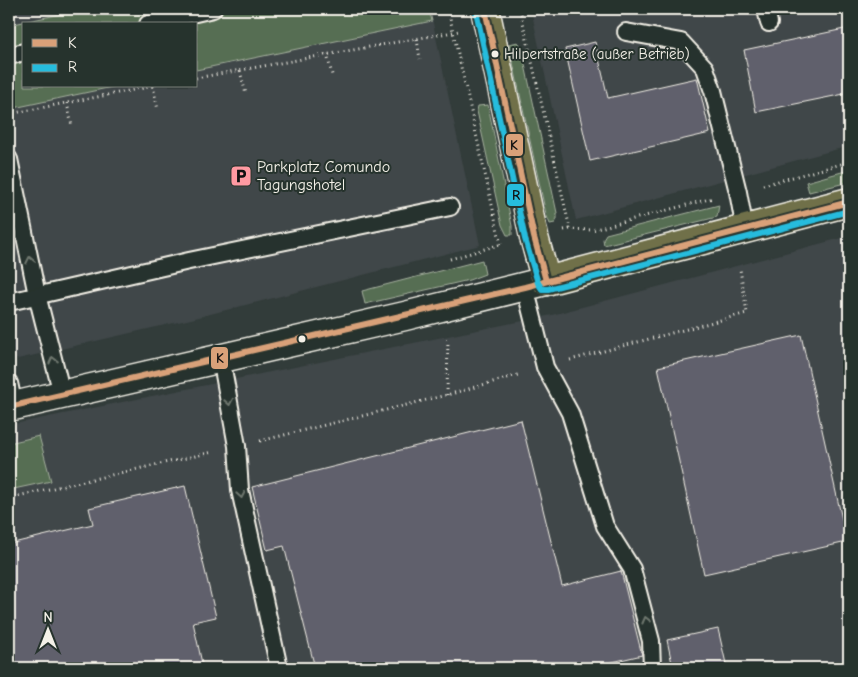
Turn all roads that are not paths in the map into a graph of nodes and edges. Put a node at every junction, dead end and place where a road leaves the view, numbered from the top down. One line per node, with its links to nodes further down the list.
1 (214, 9): 3 (lane)
2 (485, 9): 11 (main road)
3 (157, 22)
4 (626, 32): 10 (lane)
5 (22, 53): 6 (lane)
6 (9, 56)
7 (9, 159): 12 (lane, one-way to 7)
8 (849, 202): 10 (main road)
9 (450, 207): 12 (lane)
10 (745, 230): 11 (main road)
11 (535, 284): 14 (street); 18 (lane, one-way to 11)
12 (37, 295): 13 (lane); 15 (lane, one-way to 12)
13 (9, 302)
14 (221, 358): 15 (street); 17 (lane, one-way to 17)
15 (62, 394): 16 (street)
16 (10, 399)
17 (279, 668)
18 (652, 668)

